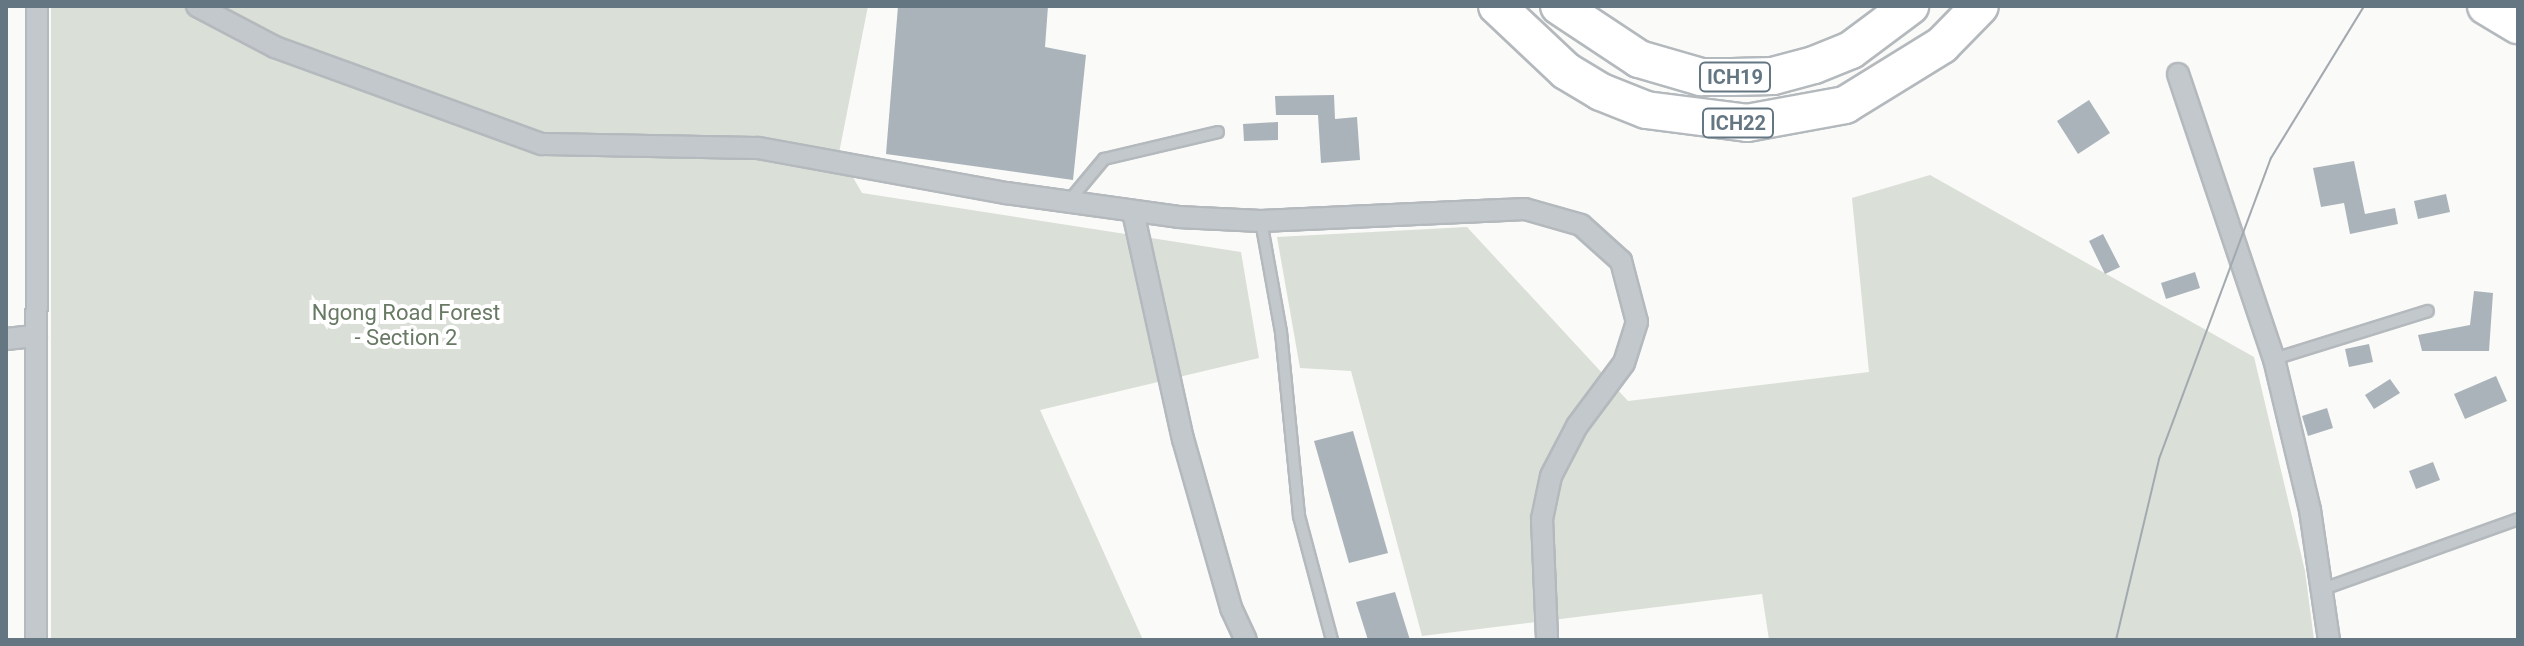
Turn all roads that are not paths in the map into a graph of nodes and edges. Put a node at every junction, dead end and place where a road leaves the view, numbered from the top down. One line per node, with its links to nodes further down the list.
1 (37, 6): 15 (street)
2 (197, 6): 11 (street)
3 (1497, 6): 6 (highway, ICH22)
4 (1559, 6): 5 (highway, ICH19)
5 (1910, 6)
6 (1980, 6)
7 (2486, 6): 8 (highway)
8 (2518, 25)
9 (2178, 74): 17 (street)
10 (1218, 132): 11 (lane)
11 (1068, 203): 12 (street)
12 (1133, 212): 13 (street); 21 (street)
13 (1261, 221): 22 (lane); 23 (street)
14 (2428, 311): 17 (lane)
15 (36, 336): 16 (street); 20 (street)
16 (6, 339)
17 (2274, 359): 19 (street)
18 (2518, 519): 19 (lane)
19 (2323, 589): 24 (street)
20 (36, 640)
21 (1246, 640)
22 (1332, 640)
23 (1547, 640)
24 (2329, 640)

